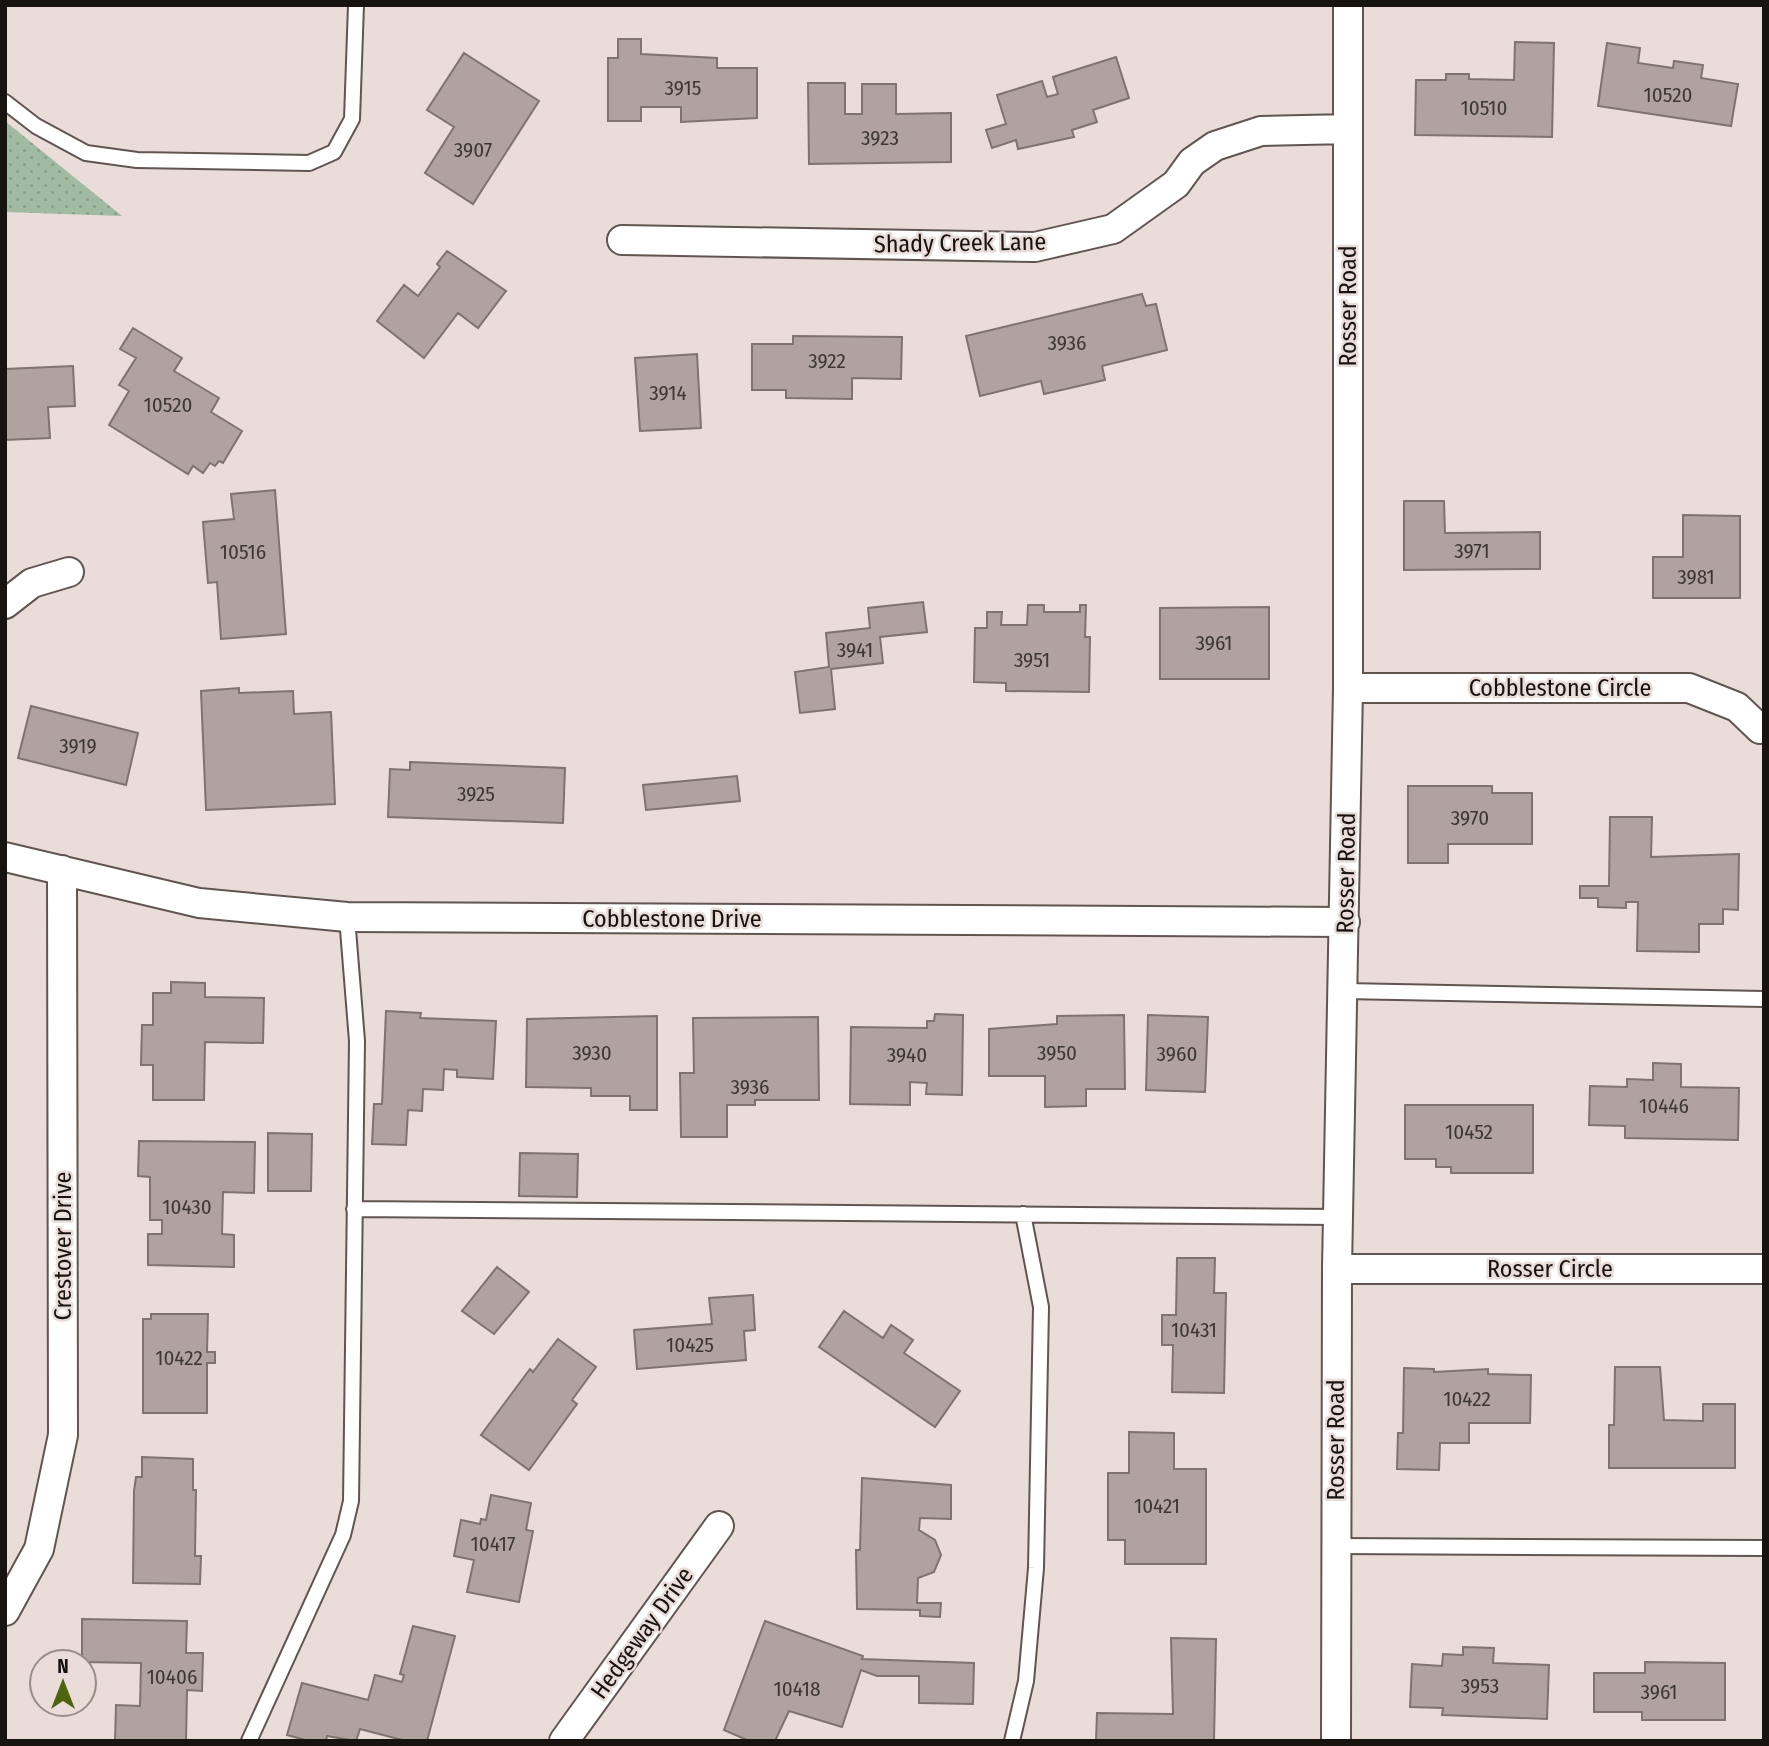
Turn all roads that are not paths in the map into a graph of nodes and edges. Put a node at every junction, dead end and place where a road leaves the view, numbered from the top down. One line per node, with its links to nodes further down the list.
1 (356, 5): 3 (lane)
2 (1348, 5): 4 (street, Rosser Road)
3 (5, 102)
4 (1348, 129): 5 (street, Shady Creek Lane); 8 (street, Rosser Road)
5 (622, 240)
6 (69, 572): 7 (street)
7 (5, 604)
8 (1348, 688): 9 (street, Cobblestone Circle); 13 (street, Rosser Road)
9 (1760, 729)
10 (5, 857): 11 (street, Cobblestone Drive)
11 (62, 870): 12 (street, Cobblestone Drive); 24 (street, Crestover Drive)
12 (347, 917): 13 (street, Cobblestone Drive); 16 (lane)
13 (1345, 922): 14 (street, Rosser Road)
14 (1344, 991): 15 (lane); 18 (street, Rosser Road)
15 (1764, 999)
16 (354, 1209): 17 (lane); 25 (lane)
17 (1023, 1214): 18 (lane); 27 (lane)
18 (1339, 1217): 19 (street, Rosser Road)
19 (1337, 1269): 20 (street, Rosser Circle); 22 (street, Rosser Road)
20 (1762, 1269)
21 (719, 1525): 26 (street, Hedgeway Drive)
22 (1336, 1546): 23 (lane); 28 (street, Rosser Road)
23 (1764, 1548)
24 (5, 1611)
25 (249, 1741)
26 (564, 1741)
27 (1012, 1741)
28 (1336, 1741)

